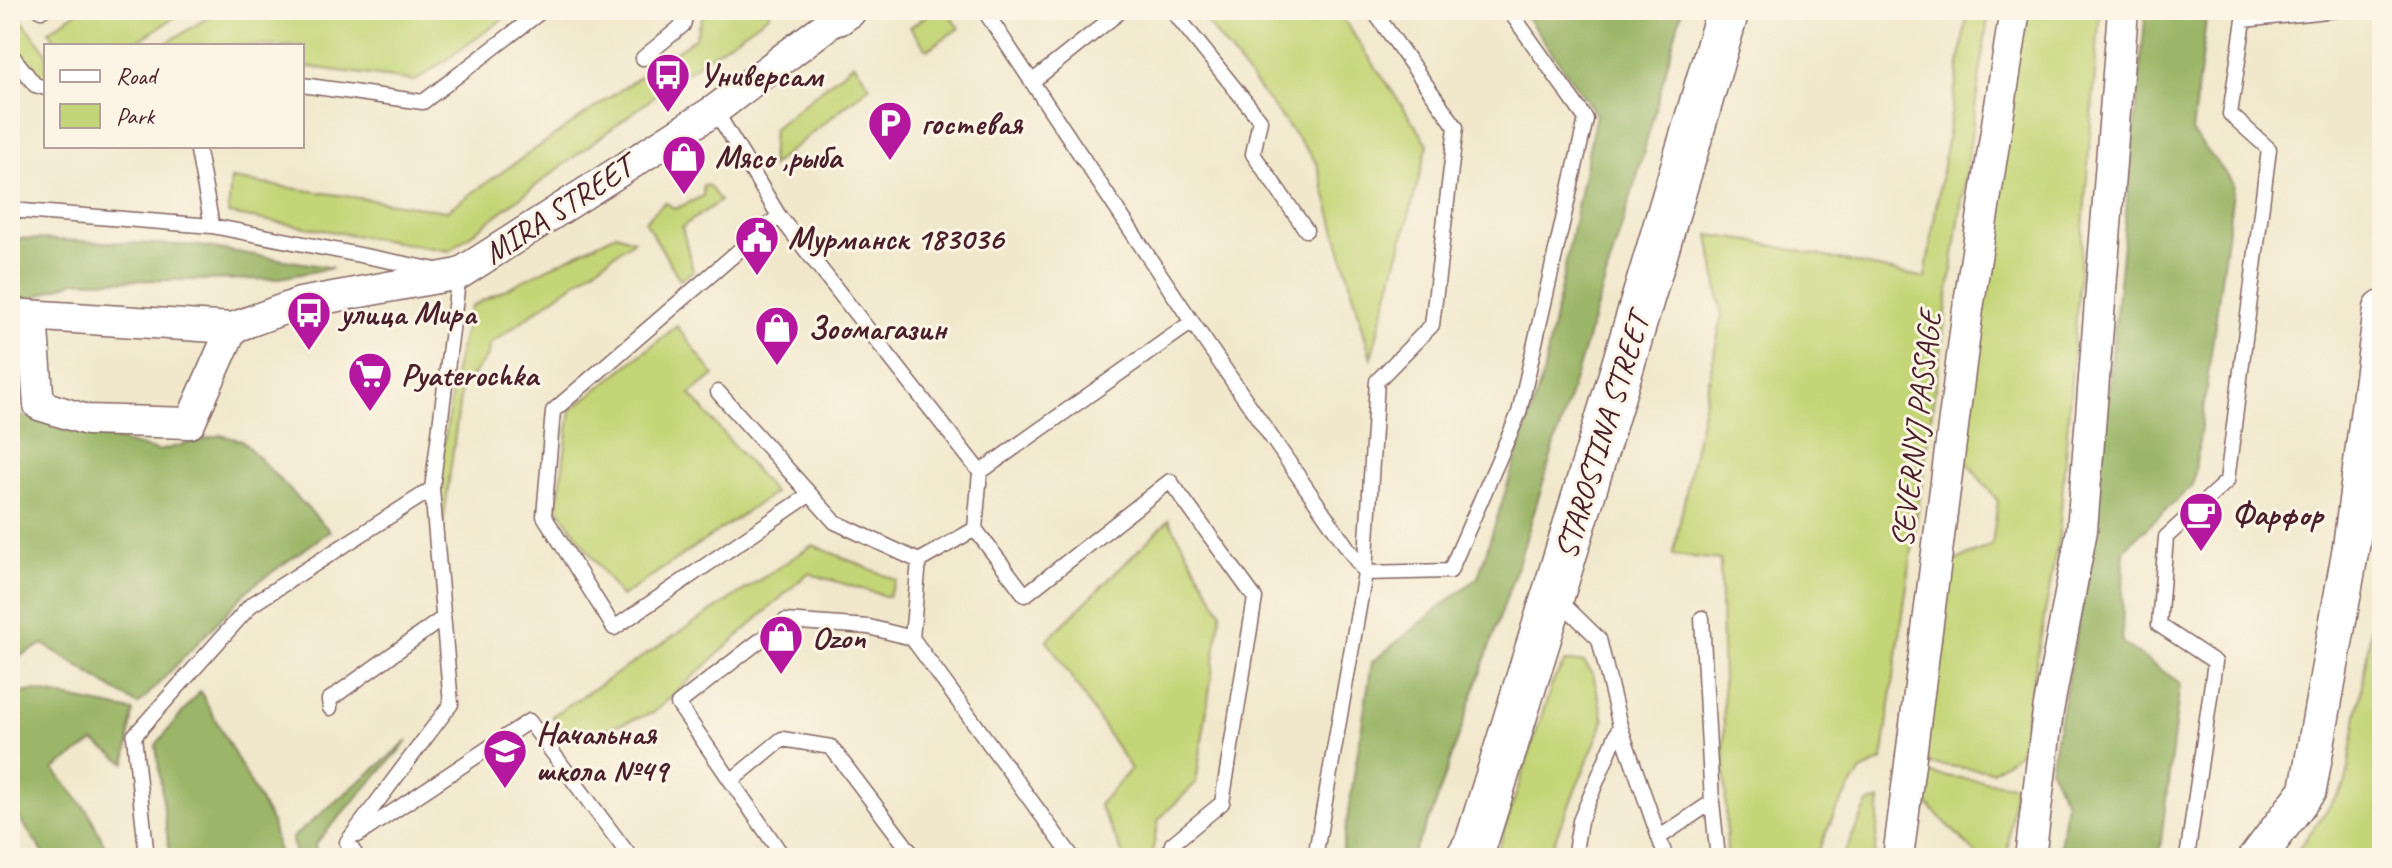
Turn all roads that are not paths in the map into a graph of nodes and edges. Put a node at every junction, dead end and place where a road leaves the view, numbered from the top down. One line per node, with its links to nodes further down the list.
1 (543, 10): 17 (lane)
2 (687, 10): 15 (lane)
3 (1006, 10): 13 (lane)
4 (1122, 10): 16 (lane)
5 (1172, 10): 24 (lane)
6 (1373, 10): 36 (lane)
7 (1509, 10): 36 (lane)
8 (1728, 10): 37 (main road, STAROSTINA STREET)
9 (2015, 10): 59 (street, SEVERNYJ PASSAGE)
10 (2123, 10): 60 (street)
11 (2336, 10): 61 (lane)
12 (839, 12): 19 (street, MIRA STREET)
13 (988, 15): 16 (lane)
14 (10, 53): 18 (lane)
15 (643, 58)
16 (1033, 81): 28 (lane)
17 (304, 85)
18 (44, 87)
19 (715, 110): 22 (lane); 25 (street, MIRA STREET)
20 (197, 148): 23 (lane)
21 (10, 210): 23 (lane)
22 (779, 216): 31 (lane); 33 (lane)
23 (212, 226): 25 (lane)
24 (1306, 230)
25 (459, 274): 29 (street, MIRA STREET); 32 (lane)
26 (2382, 309): 62 (street)
27 (21, 316): 29 (street, MIRA STREET); 29 (street, MIRA STREET)
28 (1192, 322): 31 (lane); 36 (lane)
29 (232, 328)
30 (718, 392): 33 (lane)
31 (980, 472): 34 (lane)
32 (432, 489): 38 (lane); 47 (lane)
33 (809, 495): 35 (lane)
34 (975, 529): 35 (lane); 53 (lane)
35 (919, 561): 40 (lane)
36 (1365, 573): 54 (lane)
37 (1554, 595): 42 (lane); 55 (main road, STAROSTINA STREET)
38 (443, 618): 41 (lane); 46 (lane)
39 (1702, 618): 44 (lane)
40 (912, 638): 43 (lane); 52 (lane)
41 (330, 708)
42 (1620, 726): 45 (lane); 56 (lane)
43 (731, 781): 50 (lane); 51 (lane)
44 (1712, 802): 45 (lane); 58 (lane)
45 (1660, 837): 57 (lane)
46 (347, 842): 48 (lane); 49 (lane)
47 (147, 858)
48 (358, 858)
49 (631, 858)
50 (784, 858)
51 (915, 858)
52 (1073, 858)
53 (1169, 858)
54 (1315, 858)
55 (1467, 858)
56 (1574, 858)
57 (1666, 858)
58 (1718, 858)
59 (1898, 858)
60 (2030, 858)
61 (2187, 858)
62 (2257, 858)

